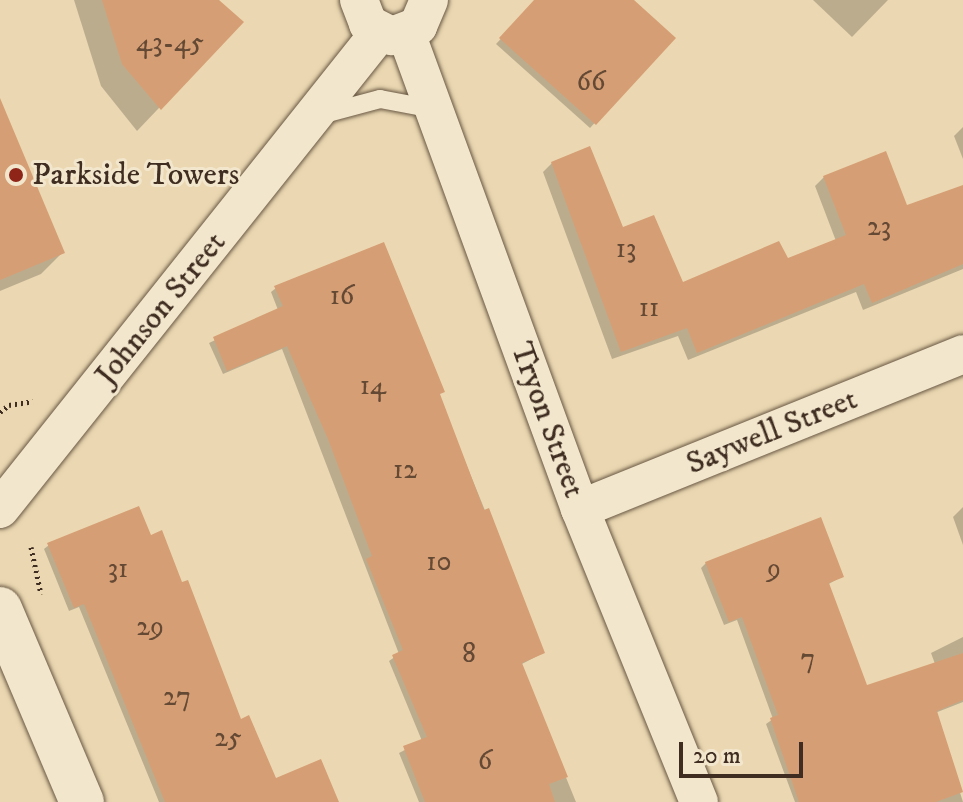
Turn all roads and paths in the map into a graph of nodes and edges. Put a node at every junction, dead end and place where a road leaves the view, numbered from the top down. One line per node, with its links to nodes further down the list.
1 (359, 0): 3 (street, Tryon Street)
2 (429, 0): 3 (street, Johnson Street)
3 (393, 33): 4 (street, Tryon Street); 5 (street, Johnson Street)
4 (433, 109): 5 (lane); 10 (street, Tryon Street)
5 (313, 118): 9 (street, Johnson Street)
6 (963, 354): 10 (street, Saywell Street)
7 (9, 405): 8 (path)
8 (0, 412)
9 (0, 509)
10 (580, 509): 15 (street, Tryon Street)
11 (31, 547): 12 (path)
12 (44, 592)
13 (0, 609): 14 (street)
14 (82, 802)
15 (699, 802)

